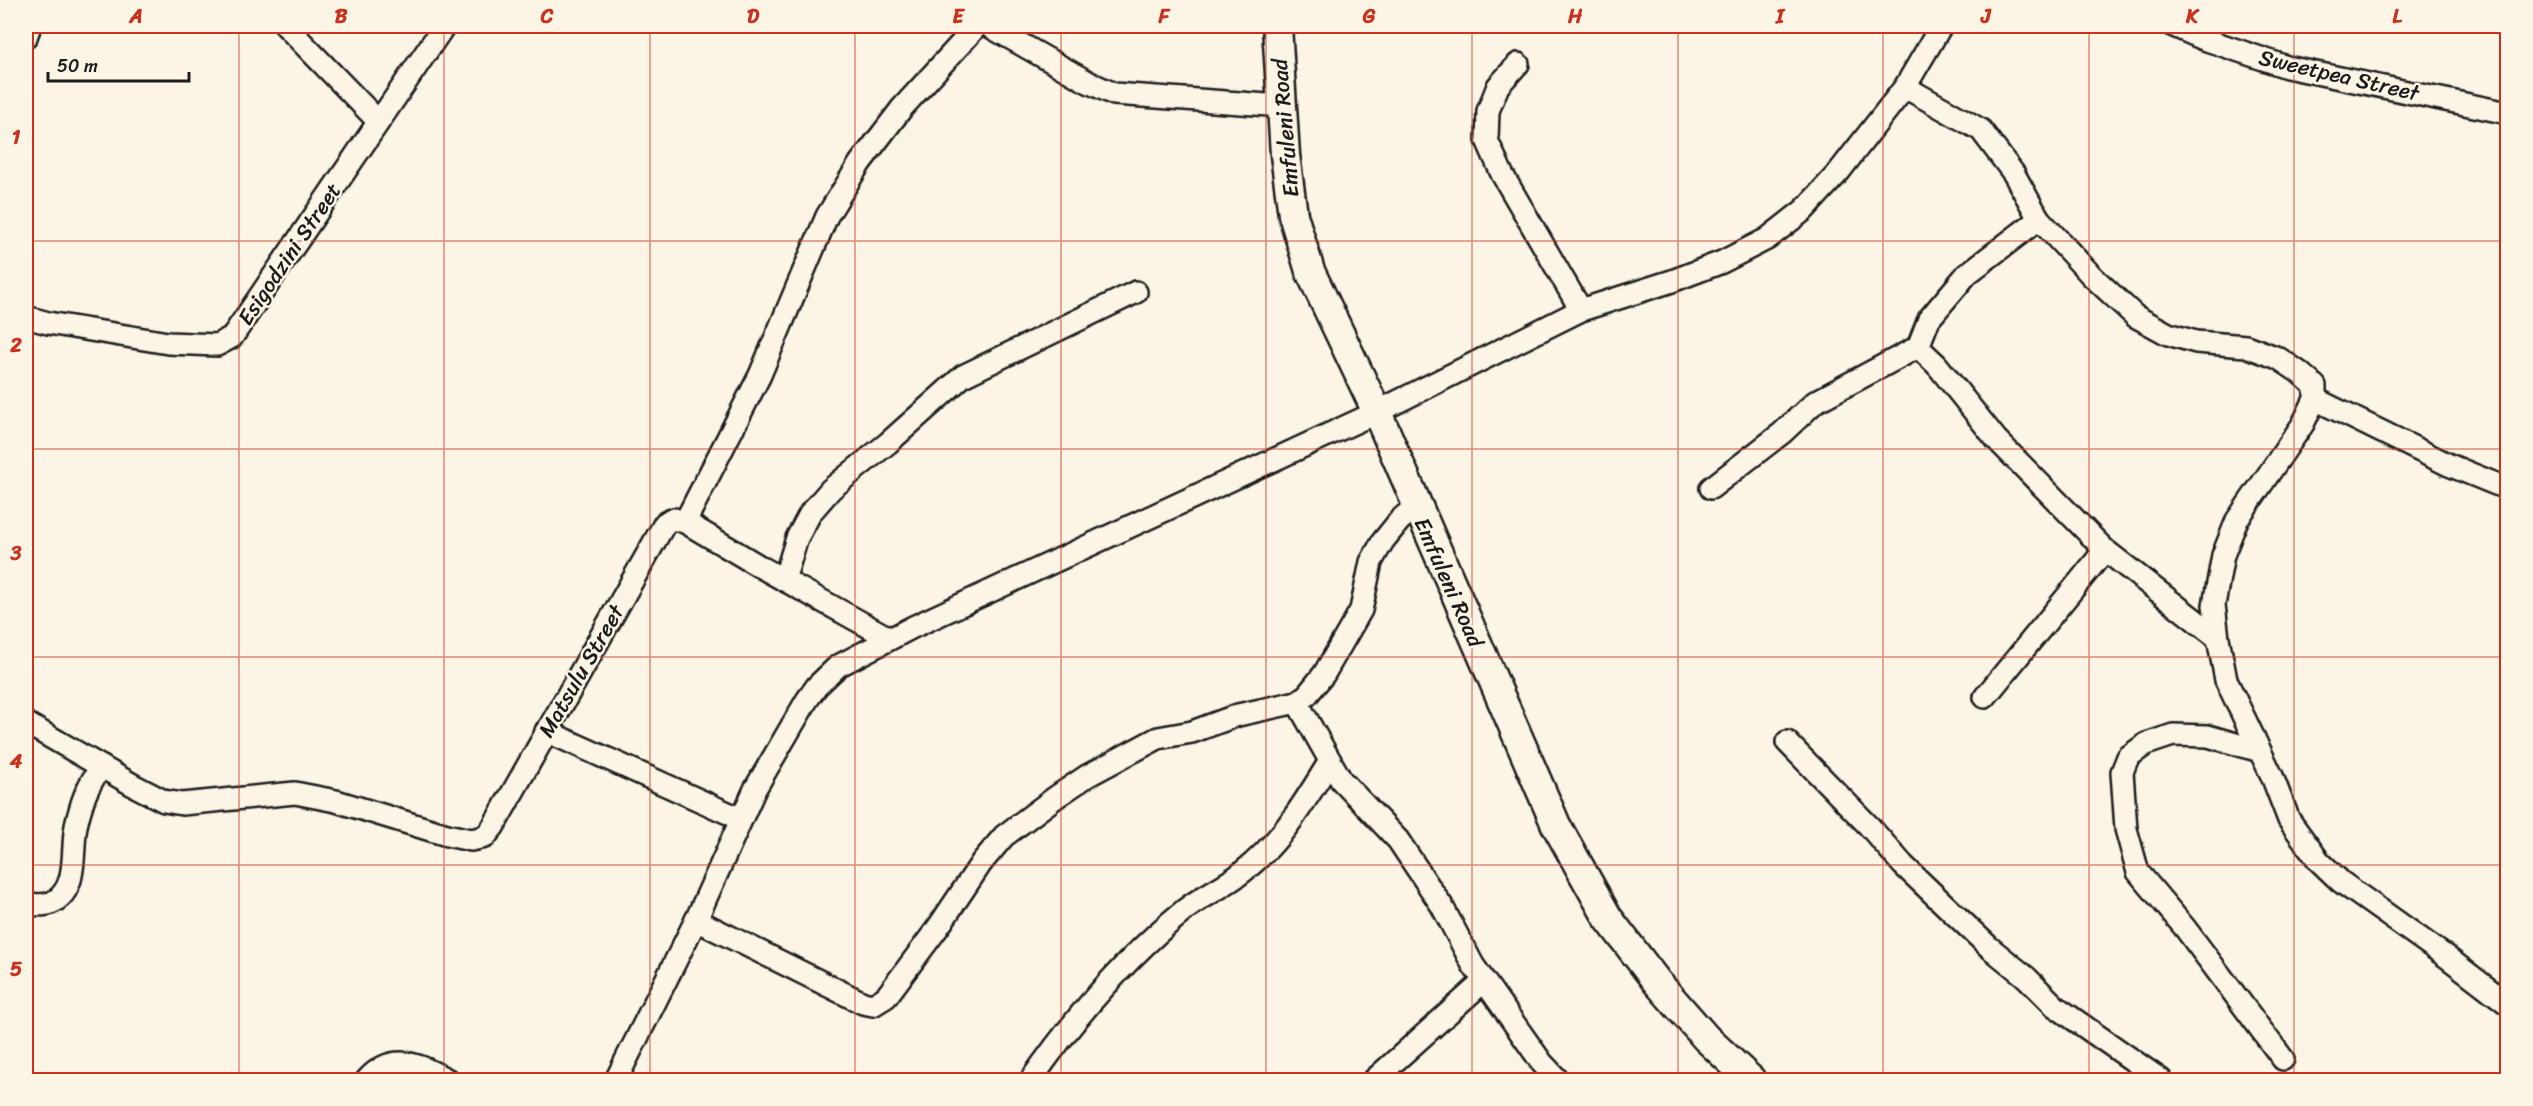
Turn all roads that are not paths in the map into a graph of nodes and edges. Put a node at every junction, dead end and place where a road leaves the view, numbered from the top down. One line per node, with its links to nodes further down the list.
1 (30, 26): 9 (street)
2 (286, 26): 14 (street)
3 (444, 26): 14 (street, Esigodzini Street)
4 (976, 26): 25 (street)
5 (989, 26): 12 (street)
6 (1278, 26): 12 (street, Emfuleni Road)
7 (1941, 26): 11 (street)
8 (2174, 26): 13 (street, Sweetpea Street)
9 (26, 37)
10 (1518, 64): 17 (street)
11 (1905, 87): 15 (street); 17 (street)
12 (1282, 106): 21 (street, Emfuleni Road)
13 (2508, 113)
14 (378, 122): 18 (street, Esigodzini Street)
15 (2039, 219): 19 (street); 20 (street)
16 (1136, 292): 27 (street)
17 (1581, 310): 21 (street)
18 (26, 317)
19 (1918, 347): 22 (street); 26 (street)
20 (2315, 399): 23 (street); 29 (street)
21 (1377, 412): 24 (street, Emfuleni Road); 28 (street)
22 (1711, 488)
23 (2508, 489)
24 (1416, 506): 31 (street); 50 (street, Emfuleni Road)
25 (685, 522): 27 (street); 33 (street, Matsulu Street)
26 (2104, 550): 29 (street); 30 (street)
27 (784, 580): 28 (street)
28 (889, 638): 38 (street)
29 (2218, 638): 35 (street)
30 (1985, 697)
31 (1297, 702): 36 (street); 40 (street)
32 (26, 723): 37 (street)
33 (546, 731): 37 (street, Matsulu Street); 38 (street)
34 (1787, 742): 51 (street)
35 (2260, 751): 42 (street); 43 (street)
36 (1330, 761): 41 (street); 47 (street)
37 (102, 767): 39 (street)
38 (741, 819): 40 (street)
39 (26, 904)
40 (696, 920): 46 (street)
41 (1484, 981): 48 (street); 49 (street)
42 (2506, 999)
43 (2283, 1059)
44 (367, 1080): 45 (street)
45 (448, 1080)
46 (616, 1080)
47 (1031, 1080)
48 (1374, 1080)
49 (1558, 1080)
50 (1751, 1080)
51 (2161, 1080)

